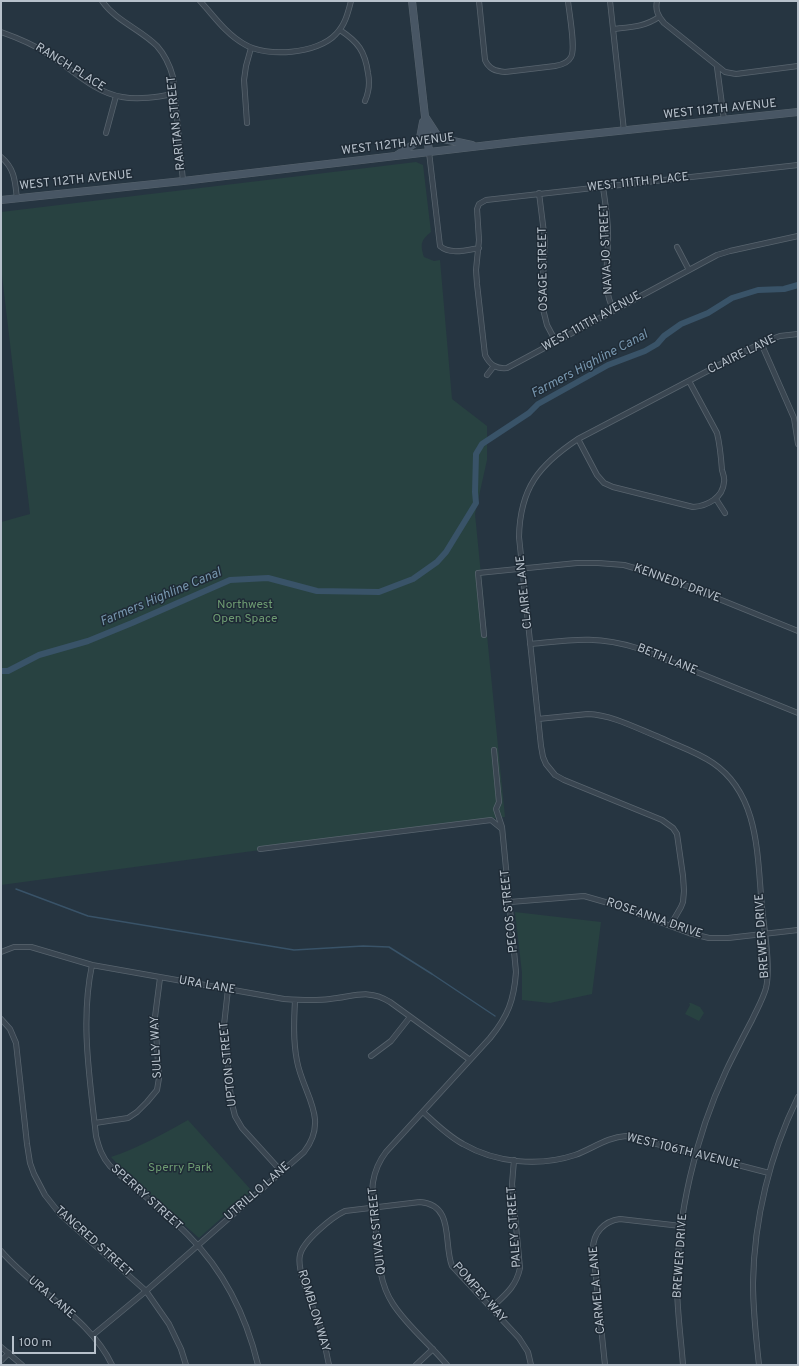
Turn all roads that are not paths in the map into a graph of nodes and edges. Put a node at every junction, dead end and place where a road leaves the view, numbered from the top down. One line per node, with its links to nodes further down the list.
1 (102, 1): 16 (street, RARITAN STREET)
2 (200, 1): 13 (street)
3 (351, 1): 11 (street)
4 (412, 1): 20 (main road)
5 (479, 1): 6 (street)
6 (568, 1)
7 (610, 1): 10 (street)
8 (657, 1): 9 (street)
9 (659, 17): 10 (street); 15 (street)
10 (613, 29): 23 (street)
11 (340, 30): 13 (street); 18 (street)
12 (1, 32): 17 (street, RANCH PLACE)
13 (251, 48): 22 (street)
14 (798, 66): 15 (street)
15 (717, 67): 21 (street)
16 (174, 94): 17 (street, RANCH PLACE); 30 (street, RARITAN STREET)
17 (116, 96): 24 (street, RANCH PLACE)
18 (365, 101)
19 (798, 112): 21 (main road, WEST 112TH AVENUE)
20 (425, 116): 25 (main road); 26 (main road); 27 (main road)
21 (724, 120): 23 (main road, WEST 112TH AVENUE)
22 (247, 123)
23 (624, 131): 25 (main road, WEST 112TH AVENUE)
24 (106, 133)
25 (480, 146): 26 (main road, WEST 112TH AVENUE)
26 (429, 152): 27 (main road, WEST 112TH AVENUE); 37 (street)
27 (394, 156): 30 (main road, WEST 112TH AVENUE)
28 (1, 157): 33 (street)
29 (798, 165): 31 (street, WEST 111TH PLACE)
30 (184, 181): 33 (main road, WEST 112TH AVENUE)
31 (603, 187): 32 (street, WEST 111TH PLACE); 39 (street, NAVAJO STREET)
32 (539, 193): 37 (street, WEST 111TH PLACE); 41 (street, OSAGE STREET)
33 (17, 199): 34 (main road, WEST 112TH AVENUE)
34 (1, 200)
35 (798, 236): 38 (street, WEST 111TH AVENUE)
36 (678, 247): 38 (street)
37 (479, 248): 43 (street)
38 (689, 270): 39 (street, WEST 111TH AVENUE)
39 (614, 310): 41 (street, WEST 111TH AVENUE)
40 (798, 334): 42 (street, CLAIRE LANE)
41 (556, 342): 43 (street, WEST 111TH AVENUE)
42 (761, 343): 45 (street, CLAIRE LANE); 47 (street)
43 (494, 366): 44 (street)
44 (487, 375)
45 (689, 381): 46 (street, CLAIRE LANE); 48 (street)
46 (578, 439): 48 (street); 50 (street, CLAIRE LANE)
47 (798, 444)
48 (716, 499): 49 (street)
49 (725, 513)
50 (522, 569): 51 (street, KENNEDY DRIVE); 52 (street, KENNEDY DRIVE); 53 (street, CLAIRE LANE)
51 (798, 631)
52 (484, 635)
53 (530, 644): 54 (street, BETH LANE); 55 (street, CLAIRE LANE)
54 (798, 713)
55 (538, 719): 60 (street, CLAIRE LANE); 62 (street, BREWER DRIVE)
56 (494, 750): 57 (street, PECOS STREET)
57 (502, 829): 58 (street); 59 (street, PECOS STREET)
58 (260, 849)
59 (510, 902): 60 (street, ROSEANNA DRIVE); 71 (street, PECOS STREET)
60 (670, 926): 62 (street, ROSEANNA DRIVE)
61 (798, 930): 62 (street, ROSEANNA DRIVE)
62 (765, 934): 75 (street, BREWER DRIVE)
63 (1, 952): 64 (street, URA LANE)
64 (92, 965): 65 (street, URA LANE); 74 (street, SPERRY STREET)
65 (160, 978): 66 (street, URA LANE); 74 (street, SULLY WAY)
66 (228, 989): 67 (street, URA LANE); 77 (street, UPTON STREET)
67 (295, 1000): 68 (street, URA LANE); 77 (street, UTRILLO LANE)
68 (410, 1017): 70 (street); 71 (street, URA LANE)
69 (1, 1019): 83 (street, TANCRED STREET)
70 (371, 1056)
71 (470, 1060): 73 (street, QUIVAS STREET)
72 (798, 1097): 78 (street)
73 (423, 1112): 76 (street, WEST 106TH AVENUE); 79 (street, QUIVAS STREET)
74 (95, 1123): 81 (street, SPERRY STREET)
75 (695, 1154): 76 (street, WEST 106TH AVENUE); 78 (street, WEST 106TH AVENUE); 80 (street, BREWER DRIVE)
76 (514, 1160): 84 (street, PALEY STREET)
77 (281, 1171): 81 (street, UTRILLO LANE)
78 (769, 1173): 100 (street)
79 (373, 1207): 84 (street, POMPEY WAY); 87 (street, QUIVAS STREET); 94 (street, ROMBLON WAY)
80 (681, 1226): 98 (street, CARMELA LANE); 99 (street, BREWER DRIVE)
81 (198, 1245): 83 (street, UTRILLO LANE); 93 (street, SPERRY STREET)
82 (1, 1252): 85 (street, URA LANE)
83 (146, 1291): 85 (street, UTRILLO LANE); 92 (street, TANCRED STREET)
84 (491, 1308): 97 (street, POMPEY WAY)
85 (93, 1335): 91 (street, URA LANE)
86 (1, 1347): 88 (street)
87 (433, 1349): 95 (street); 96 (street, QUIVAS STREET)
88 (9, 1353): 89 (street); 90 (street)
89 (1, 1361)
90 (22, 1365)
91 (112, 1365)
92 (186, 1365)
93 (258, 1365)
94 (329, 1365)
95 (416, 1365)
96 (447, 1365)
97 (531, 1365)
98 (606, 1365)
99 (683, 1365)
100 (759, 1365)

